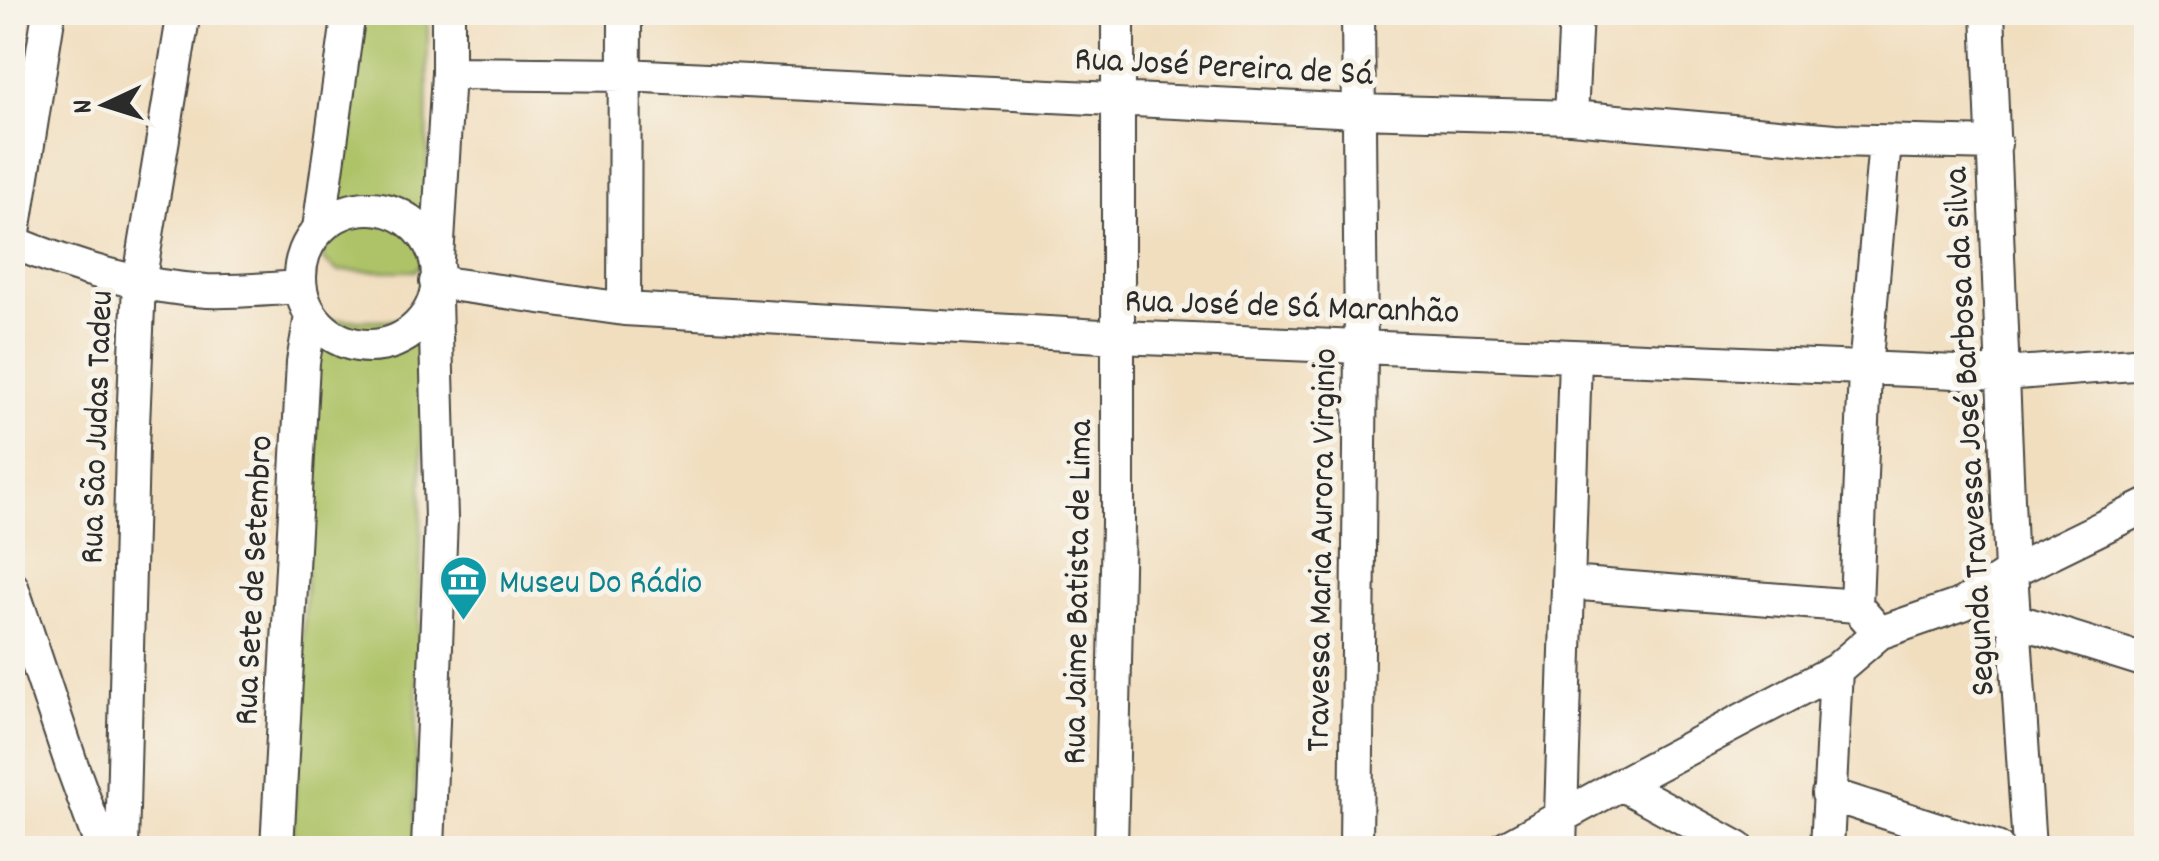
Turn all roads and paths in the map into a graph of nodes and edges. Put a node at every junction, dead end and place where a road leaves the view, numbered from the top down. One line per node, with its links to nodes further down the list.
1 (49, 12): 18 (street)
2 (184, 12): 20 (street, Rua São Judas Tadeu)
3 (349, 12): 17 (street)
4 (448, 12): 10 (street)
5 (625, 12): 11 (street)
6 (1118, 12): 12 (street, Rua Jaime Batista de Lima)
7 (1358, 12): 13 (street, Travessa Maria Aurora Virginio)
8 (1576, 12): 14 (street)
9 (1988, 12): 16 (street, Segunda Travessa José Barbosa da Silva)
10 (448, 73): 11 (street, Rua José Pereira de Sá); 19 (street)
11 (625, 75): 12 (street, Rua José Pereira de Sá); 22 (street)
12 (1118, 99): 13 (street, Rua José Pereira de Sá); 23 (street, Rua Jaime Batista de Lima)
13 (1358, 112): 14 (street, Rua José Pereira de Sá); 24 (street, Travessa Maria Aurora Virginio)
14 (1571, 116): 15 (street, Rua José Pereira de Sá)
15 (1886, 142): 16 (street, Rua José Pereira de Sá); 27 (street)
16 (1995, 144): 28 (street, Segunda Travessa José Barbosa da Silva)
17 (318, 230): 19 (street); 21 (street)
18 (13, 243): 20 (street)
19 (436, 280): 21 (street); 22 (street, Rua José de Sá Maranhão); 45 (street)
20 (139, 284): 21 (street); 43 (street, Rua São Judas Tadeu)
21 (306, 302): 44 (street, Rua Sete de Setembro)
22 (624, 309): 23 (street, Rua José de Sá Maranhão)
23 (1119, 337): 24 (street, Rua José de Sá Maranhão); 46 (street, Rua Jaime Batista de Lima)
24 (1362, 348): 25 (street, Rua José de Sá Maranhão); 47 (street, Travessa Maria Aurora Virginio)
25 (1575, 357): 27 (street, Rua José de Sá Maranhão); 31 (street)
26 (2146, 363): 28 (street, Rua José de Sá Maranhão)
27 (1865, 370): 28 (street, Rua José de Sá Maranhão); 34 (street)
28 (2004, 374): 30 (street, Segunda Travessa José Barbosa da Silva)
29 (2146, 506): 30 (street)
30 (2011, 572): 33 (street); 35 (street, Segunda Travessa José Barbosa da Silva)
31 (1569, 583): 34 (street); 41 (street)
32 (12, 586): 42 (street)
33 (1962, 604): 35 (street); 36 (street)
34 (1856, 606): 36 (street)
35 (2014, 620): 37 (street); 52 (street, Segunda Travessa José Barbosa da Silva)
36 (1879, 632): 38 (street)
37 (2146, 661)
38 (1836, 670): 39 (street); 40 (street)
39 (1621, 784): 41 (street); 49 (street)
40 (1828, 794): 50 (street); 51 (street)
41 (1560, 833): 48 (street)
42 (102, 848)
43 (122, 848)
44 (276, 848)
45 (428, 848)
46 (1111, 848)
47 (1356, 848)
48 (1504, 848)
49 (1738, 848)
50 (1827, 848)
51 (1997, 848)
52 (2029, 848)

